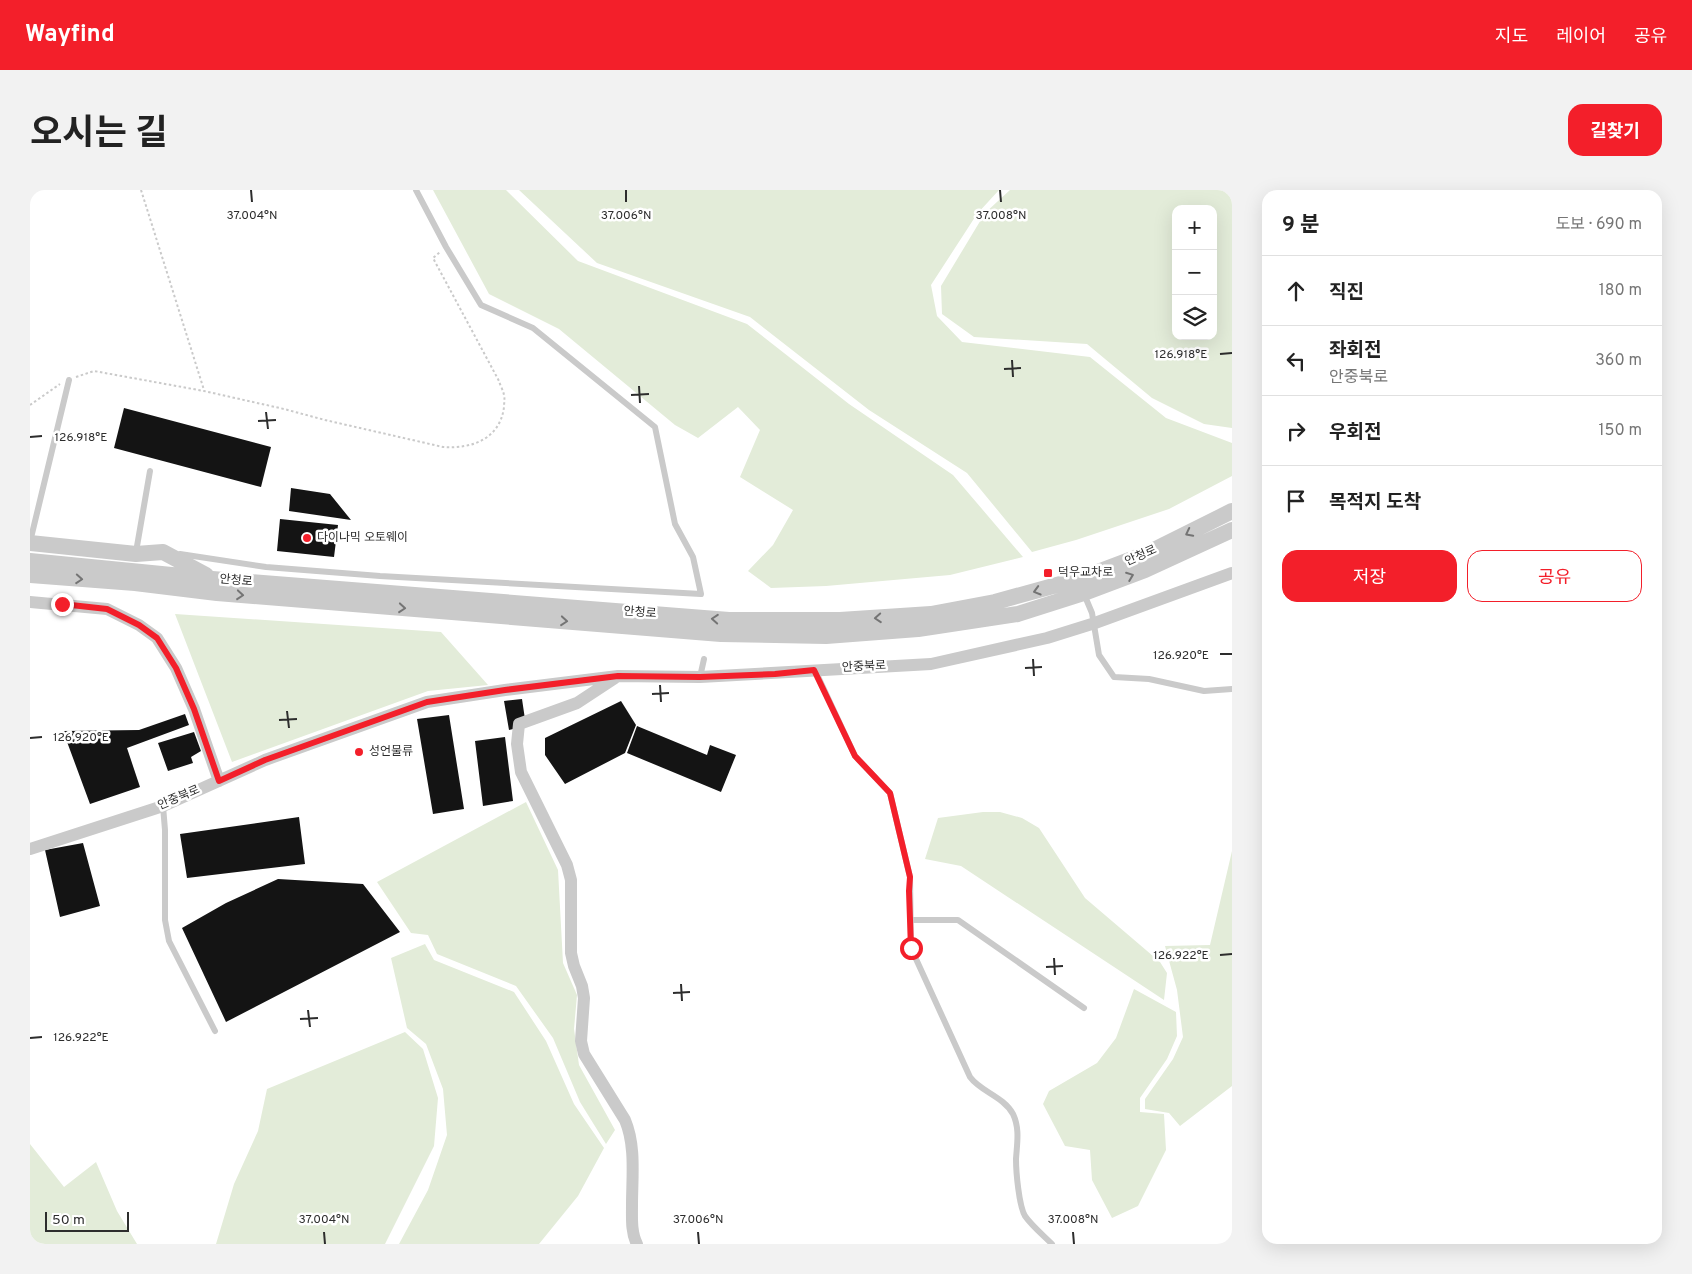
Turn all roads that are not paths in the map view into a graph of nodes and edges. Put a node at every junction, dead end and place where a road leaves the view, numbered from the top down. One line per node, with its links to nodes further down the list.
1 (416, 190): 7 (lane)
2 (70, 380): 6 (lane)
3 (150, 472): 8 (lane)
4 (1232, 511): 13 (street, 안청로, one-way to 13)
5 (1232, 530): 13 (street, 안청로, one-way to 5)
6 (30, 543): 8 (street)
7 (163, 552): 8 (street); 12 (street)
8 (136, 554)
9 (30, 561): 12 (street, 안청로)
10 (1232, 574): 15 (street, 안중북로)
11 (30, 575): 13 (street, 안청로, one-way to 13)
12 (212, 579): 13 (street, 안청로, one-way to 12)
13 (1083, 586): 15 (lane)
14 (30, 602): 21 (street)
15 (1095, 623): 17 (street, 안중북로); 20 (lane)
16 (704, 659): 19 (lane)
17 (814, 670): 19 (street, 안중북로); 24 (lane)
18 (618, 676): 19 (street, 안중북로); 21 (street, 안중북로); 27 (street)
19 (700, 677)
20 (1232, 689)
21 (219, 781): 22 (street, 안중북로)
22 (163, 806): 23 (street, 안중북로); 26 (lane)
23 (30, 849)
24 (910, 920): 25 (lane); 28 (lane)
25 (1084, 1008)
26 (215, 1031)
27 (637, 1244)
28 (1052, 1244)

